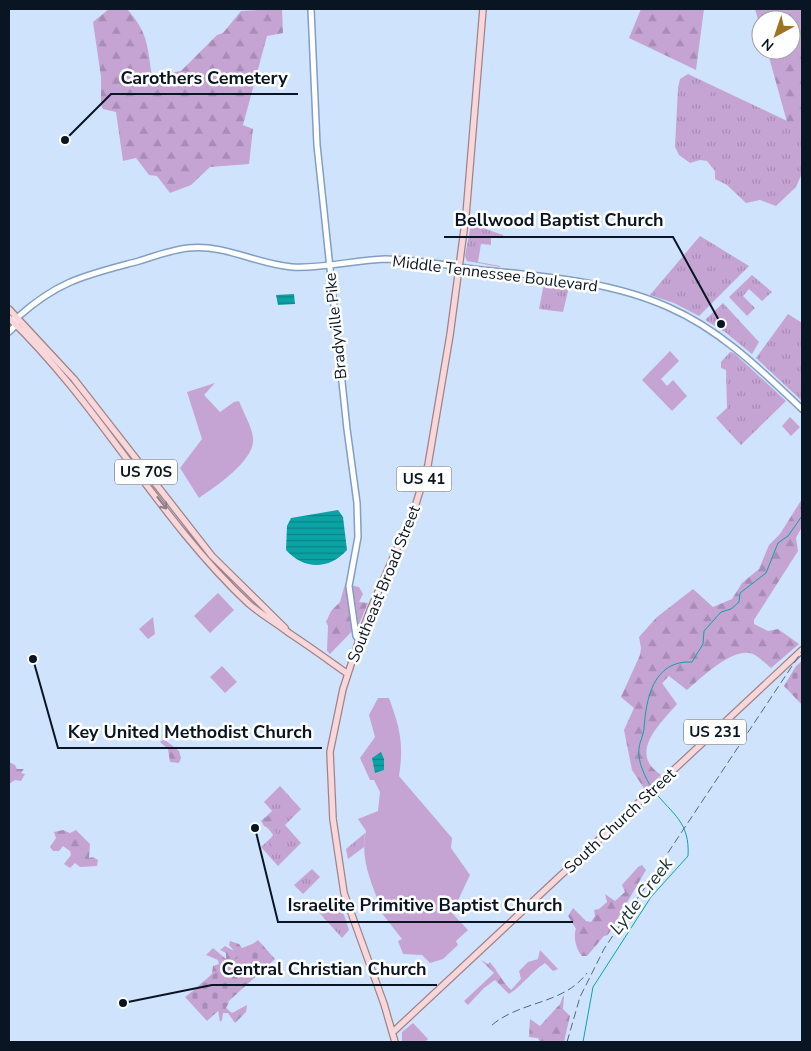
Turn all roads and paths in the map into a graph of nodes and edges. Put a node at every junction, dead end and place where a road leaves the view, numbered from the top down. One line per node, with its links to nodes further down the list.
1 (311, 9): 3 (main road, Bradyville Pike)
2 (483, 9): 4 (main road, Southeast Broad Street / US 41)
3 (330, 264): 4 (main road, Middle Tennessee Boulevard); 6 (main road, Middle Tennessee Boulevard); 12 (main road, Bradyville Pike)
4 (459, 267): 10 (main road, Middle Tennessee Boulevard); 12 (main road, Southeast Broad Street / US 41)
5 (9, 309): 6 (main road, US 70S)
6 (18, 318): 7 (main road, Middle Tennessee Boulevard); 8 (main road); 11 (main road, US 70S)
7 (9, 319): 8 (main road, US 70S)
8 (16, 325): 9 (main road); 11 (main road, US 70S, one-way to 11)
9 (9, 332)
10 (802, 409)
11 (288, 632): 14 (main road, US 70S)
12 (359, 640): 14 (main road, Southeast Broad Street / US 41)
13 (802, 650): 15 (main road, South Church Street / US 231)
14 (348, 674): 15 (main road, Southeast Broad Street / US 41)
15 (393, 1032): 16 (main road, US 41)
16 (395, 1042)

